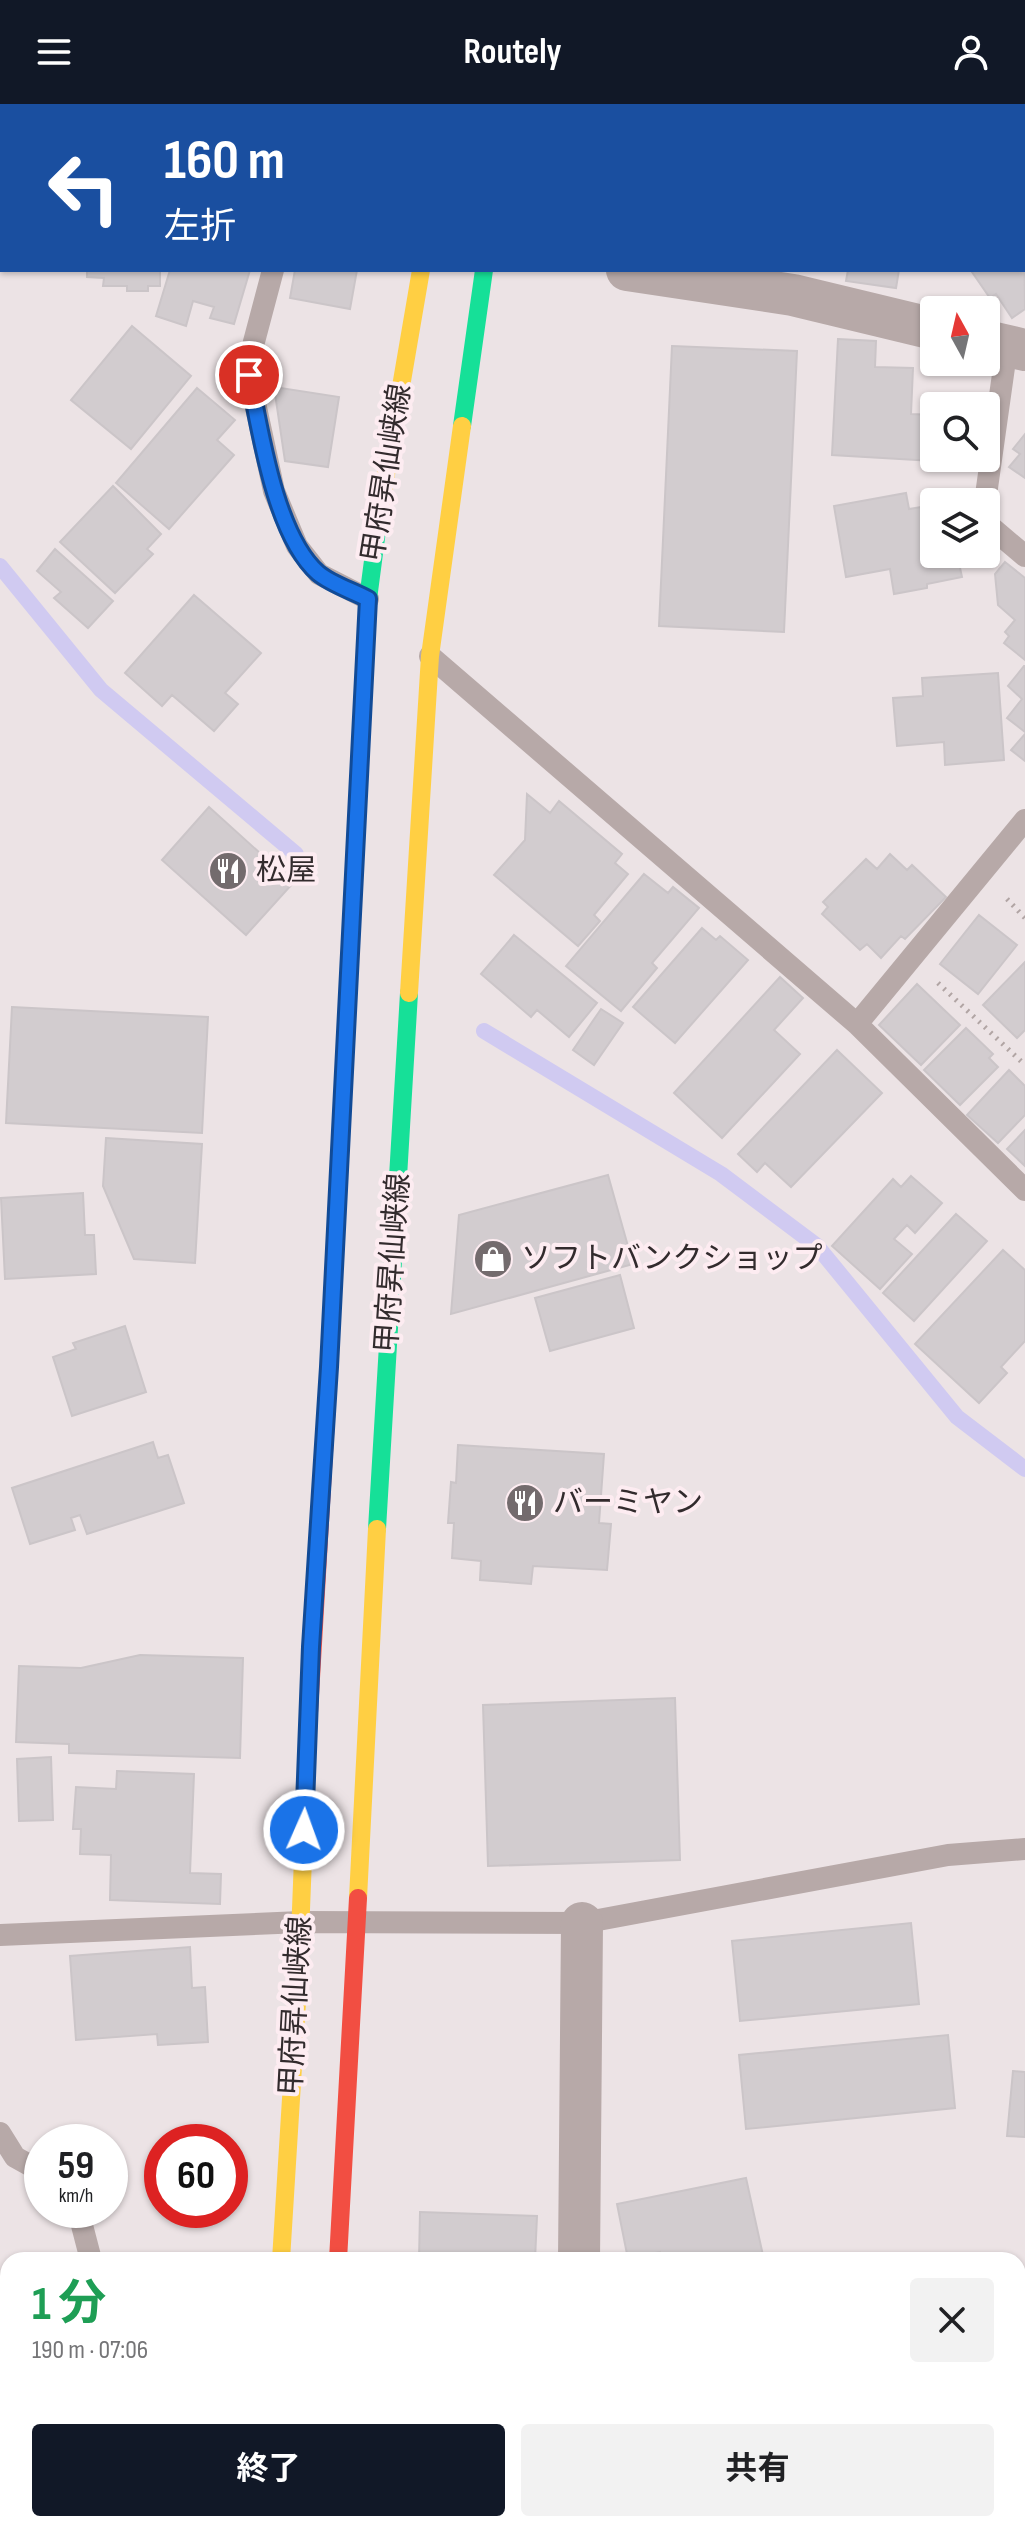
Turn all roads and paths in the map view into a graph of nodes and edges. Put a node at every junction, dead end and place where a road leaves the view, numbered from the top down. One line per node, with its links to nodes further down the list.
1 (272, 272): 10 (lane)
2 (421, 272): 10 (main road, 甲府昇仙峡線)
3 (484, 272): 11 (main road, 甲府昇仙峡線)
4 (640, 272): 5 (street)
5 (920, 326)
6 (1006, 346): 7 (lane)
7 (987, 488)
8 (1000, 535): 9 (lane)
9 (1025, 556)
10 (368, 599): 18 (main road, 甲府昇仙峡線)
11 (430, 656): 14 (lane); 19 (main road, 甲府昇仙峡線)
12 (1025, 820): 13 (lane)
13 (912, 958): 14 (lane); 15 (path)
14 (857, 1024): 16 (lane)
15 (1025, 1065)
16 (1025, 1190)
17 (1025, 1849): 20 (lane)
18 (301, 1922): 19 (lane); 21 (lane); 26 (main road, 甲府昇仙峡線)
19 (357, 1922): 20 (lane); 27 (main road, 甲府昇仙峡線)
20 (582, 1923): 28 (street)
21 (0, 1935)
22 (0, 2133): 23 (lane)
23 (24, 2162)
24 (83, 2228): 25 (lane)
25 (89, 2252)
26 (281, 2252)
27 (338, 2252)
28 (579, 2252)

